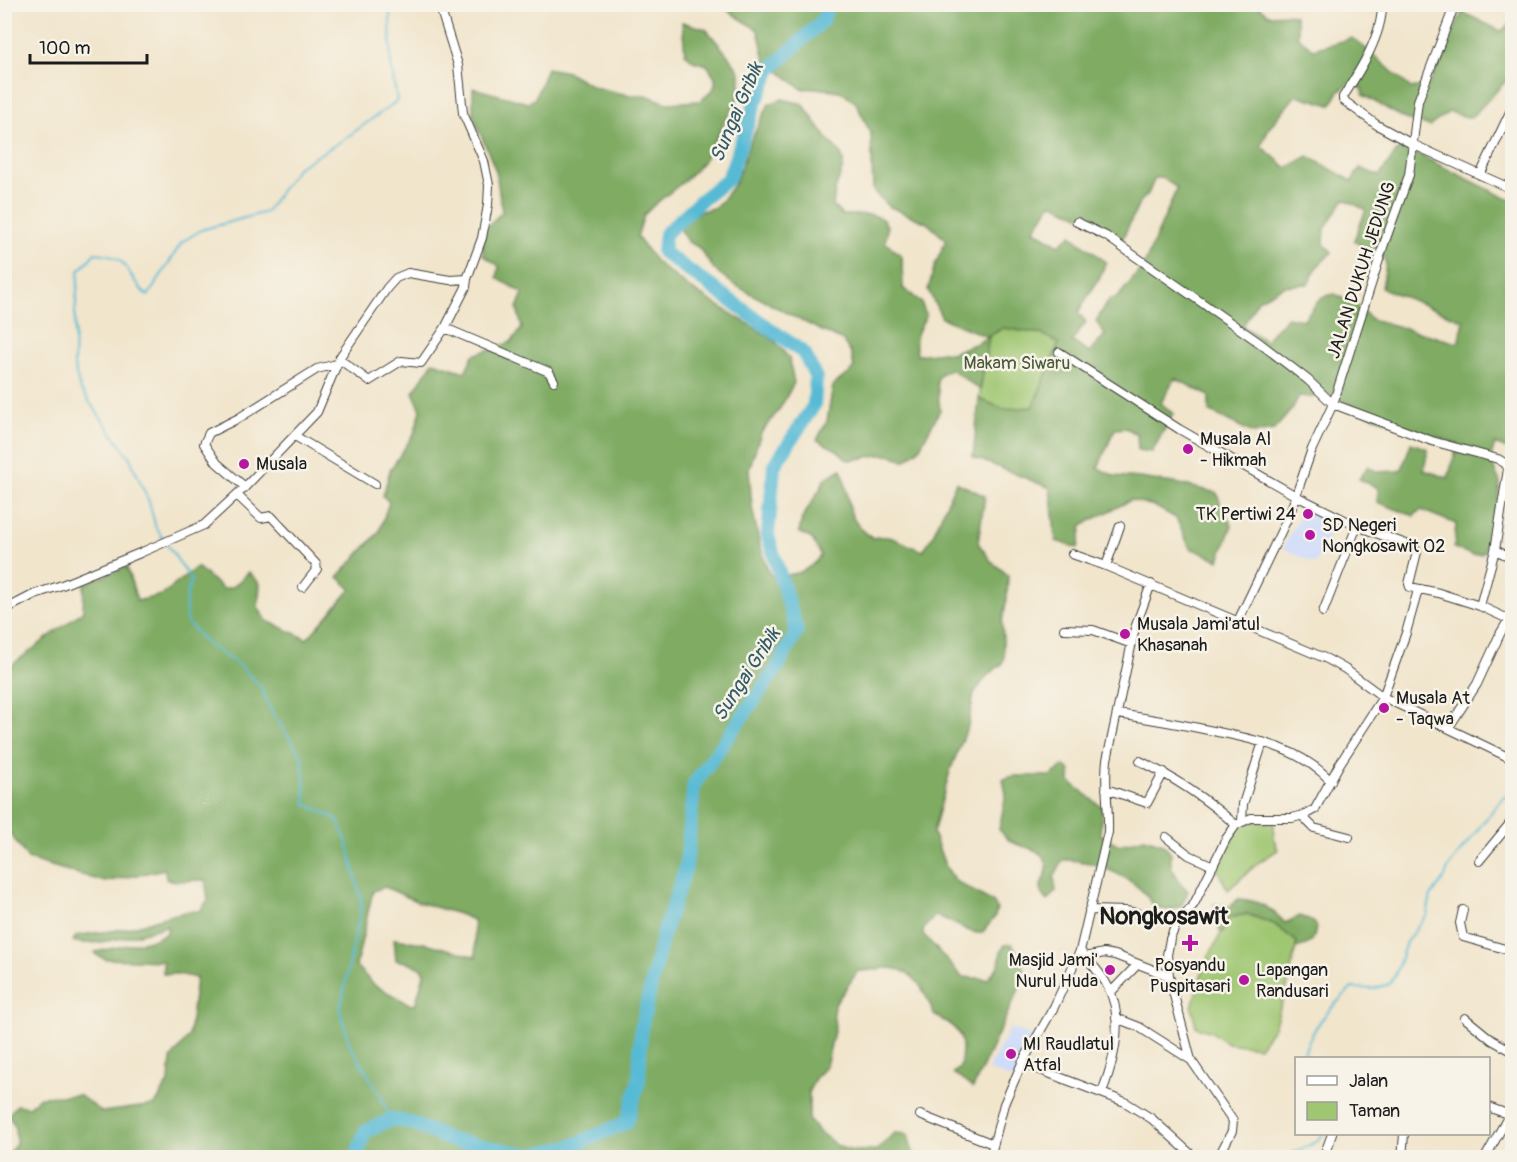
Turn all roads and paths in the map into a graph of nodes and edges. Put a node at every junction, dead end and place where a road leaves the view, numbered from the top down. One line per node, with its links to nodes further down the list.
1 (439, 4): 9 (street)
2 (1382, 4): 5 (street)
3 (1455, 4): 5 (street, JALAN DUKUH JEDUNG)
4 (1512, 108): 6 (street)
5 (1412, 144): 6 (street); 14 (street, JALAN DUKUH JEDUNG)
6 (1480, 174): 7 (street)
7 (1512, 187)
8 (1077, 222): 14 (street)
9 (467, 279): 10 (street); 12 (street)
10 (445, 328): 12 (street); 13 (street)
11 (1059, 352): 19 (street)
12 (338, 362): 15 (street); 17 (street)
13 (554, 381)
14 (1333, 404): 19 (street, JALAN DUKUH JEDUNG); 22 (street)
15 (295, 436): 16 (street); 17 (street)
16 (375, 484)
17 (245, 487): 18 (street)
18 (237, 495): 27 (street); 30 (street)
19 (1296, 496): 20 (street); 33 (street, JALAN DUKUH JEDUNG)
20 (1357, 525): 28 (street); 31 (street)
21 (1120, 526): 25 (street)
22 (1495, 550): 24 (street); 29 (street)
23 (1072, 554): 25 (street)
24 (1512, 558)
25 (1106, 566): 26 (street)
26 (1151, 584): 33 (street); 35 (street)
27 (303, 587)
28 (1418, 590): 29 (street); 36 (street)
29 (1480, 606): 32 (street)
30 (4, 610)
31 (1323, 612)
32 (1510, 617): 38 (street)
33 (1238, 621): 36 (street)
34 (1064, 629): 35 (street)
35 (1132, 644): 37 (street)
36 (1383, 697): 38 (street); 43 (street)
37 (1118, 714): 39 (street); 44 (street)
38 (1449, 727): 40 (street)
39 (1263, 742): 43 (street); 47 (street)
40 (1512, 759)
41 (1140, 761): 42 (street)
42 (1164, 772): 44 (street); 47 (street)
43 (1331, 781): 45 (street)
44 (1106, 789): 52 (street)
45 (1304, 815): 47 (street); 49 (street)
46 (1512, 821): 50 (street)
47 (1239, 823): 51 (street)
48 (1166, 837): 51 (street)
49 (1349, 837)
50 (1479, 861)
51 (1213, 866): 54 (street)
52 (1089, 910): 54 (street); 56 (street)
53 (1462, 910): 55 (street)
54 (1180, 922): 58 (street)
55 (1512, 951)
56 (1082, 954): 57 (street); 59 (street); 64 (street)
57 (1137, 965): 58 (street); 59 (street)
58 (1169, 976): 63 (street)
59 (1111, 992): 60 (street)
60 (1116, 1018): 63 (street); 65 (street)
61 (1465, 1018): 62 (street)
62 (1512, 1051)
63 (1191, 1060): 74 (street)
64 (1022, 1064): 65 (street); 71 (street)
65 (1102, 1092): 73 (street)
66 (1490, 1107): 67 (street)
67 (1512, 1111): 77 (street)
68 (920, 1115): 71 (street)
69 (1332, 1135): 75 (street)
70 (1404, 1135): 76 (street)
71 (993, 1144): 72 (street)
72 (990, 1158)
73 (1195, 1158)
74 (1218, 1158)
75 (1323, 1158)
76 (1402, 1158)
77 (1485, 1158)

